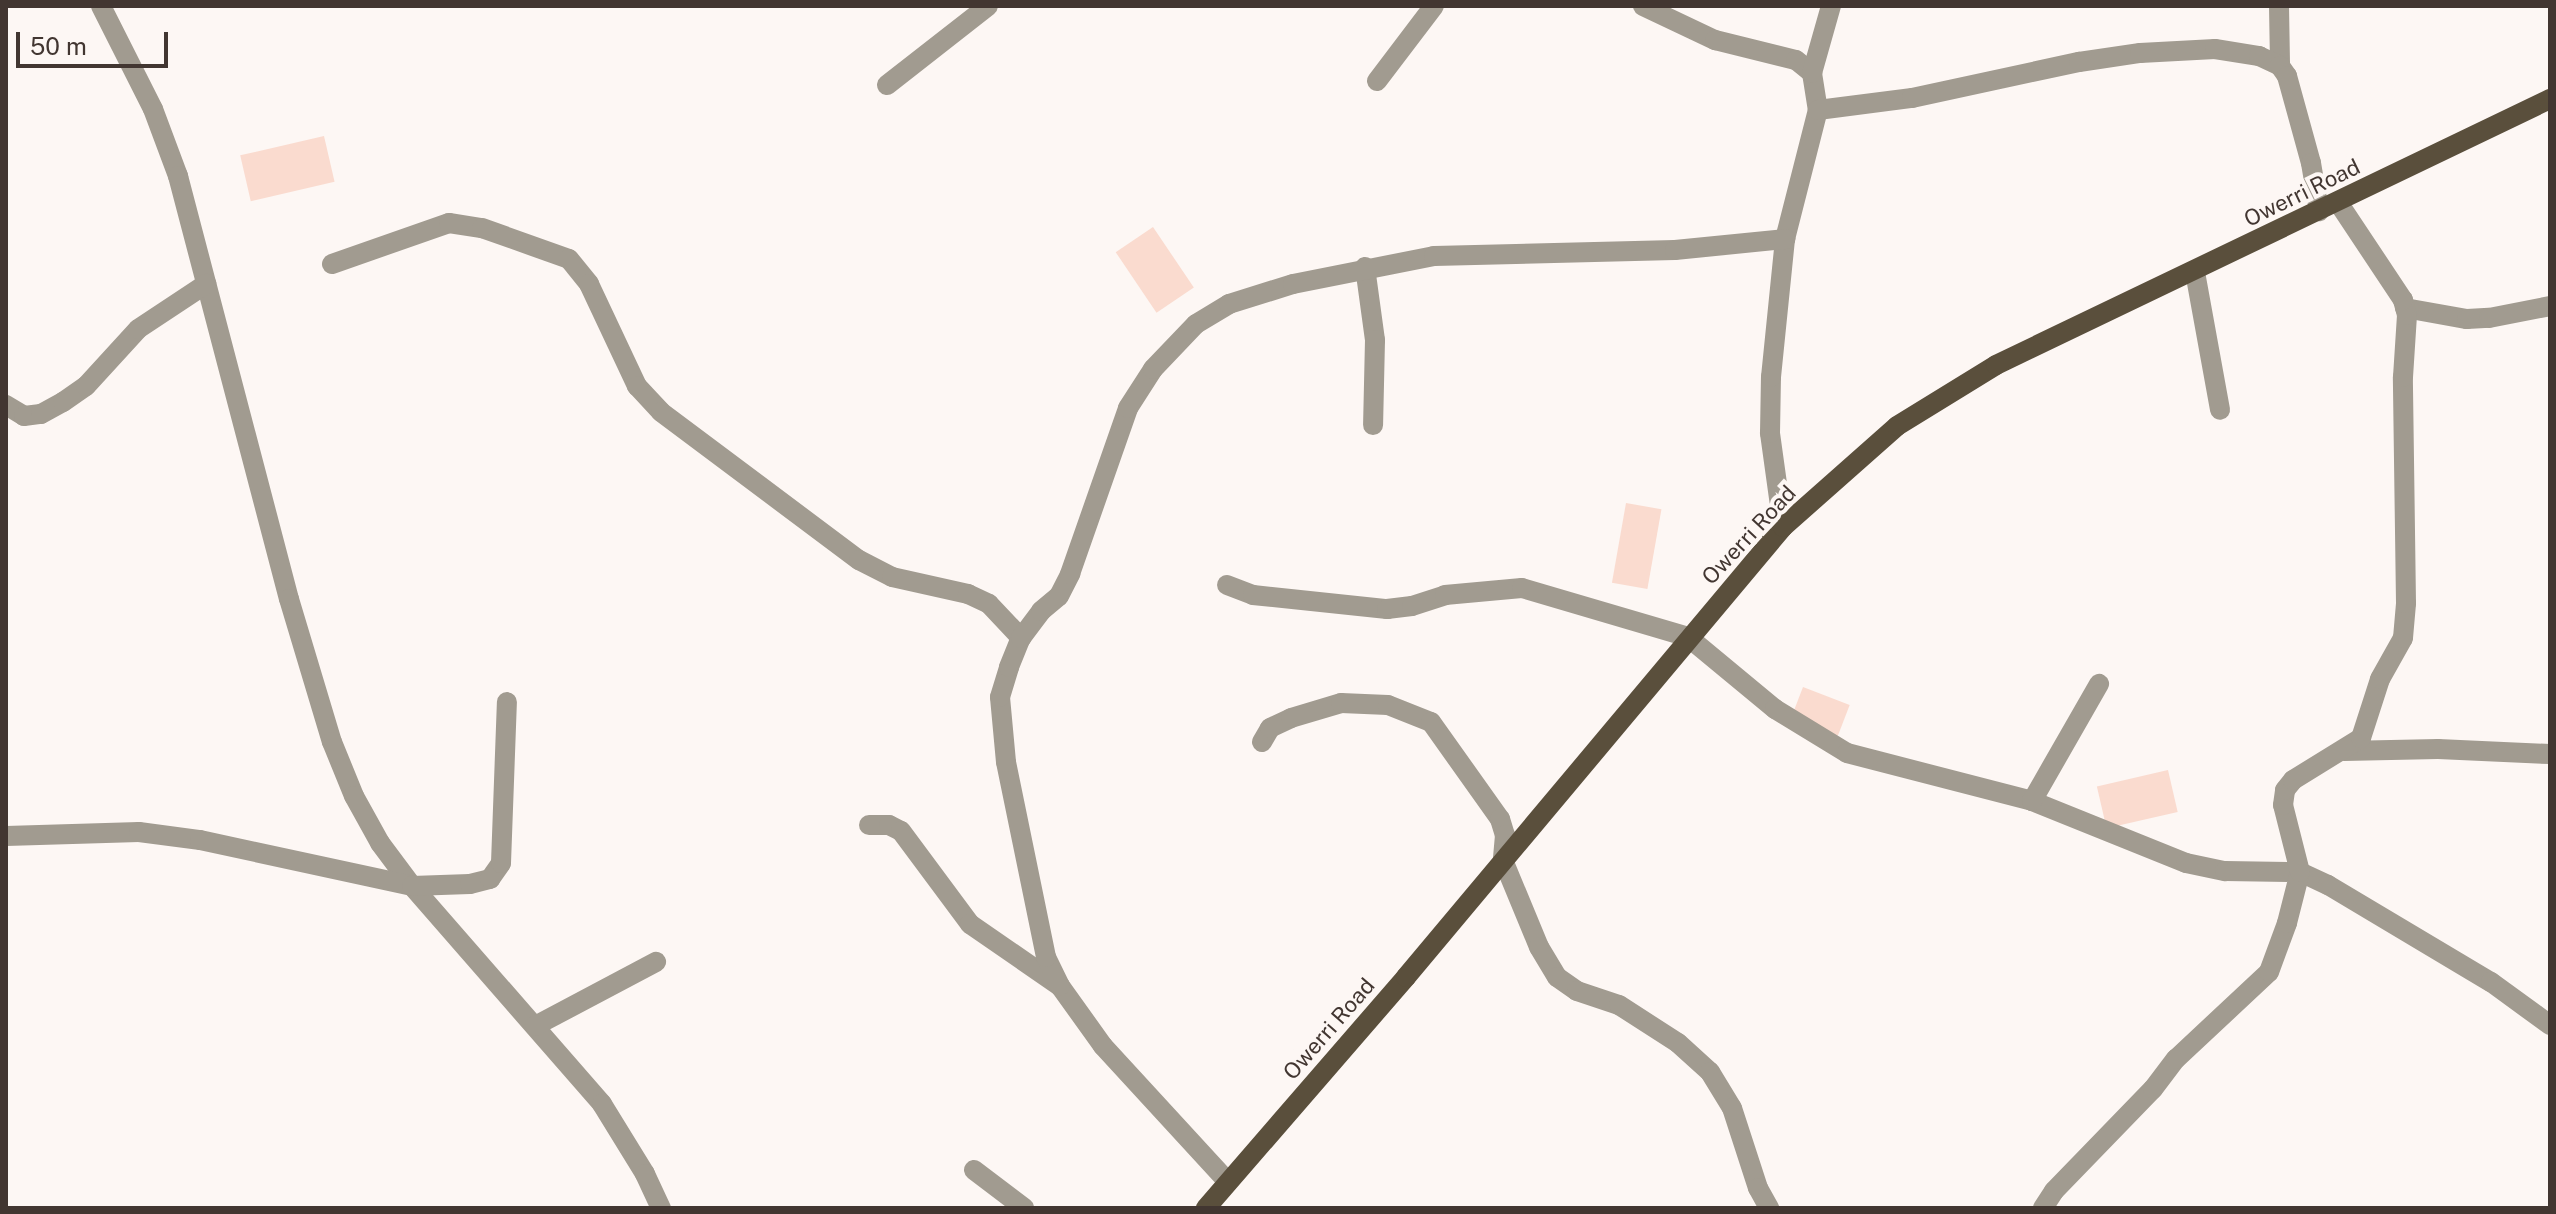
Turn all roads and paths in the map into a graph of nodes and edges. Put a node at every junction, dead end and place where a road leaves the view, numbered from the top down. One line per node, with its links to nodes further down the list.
1 (101, 6): 18 (street)
2 (988, 6): 10 (street)
3 (1434, 6): 9 (street)
4 (1643, 6): 8 (street)
5 (1831, 6): 8 (street)
6 (2279, 6): 7 (street)
7 (2280, 66): 12 (street); 13 (street)
8 (1812, 73): 12 (street)
9 (1377, 81)
10 (887, 85)
11 (2550, 99): 13 (main road, Owerri Road)
12 (1818, 110): 14 (street)
13 (2329, 207): 17 (main road, Owerri Road); 20 (street)
14 (1785, 239): 16 (street); 24 (street)
15 (332, 264): 27 (street)
16 (1365, 267): 23 (street); 27 (street)
17 (2195, 272): 22 (street); 24 (main road, Owerri Road)
18 (206, 284): 21 (street); 38 (street)
19 (2550, 306): 20 (street)
20 (2405, 308): 31 (street)
21 (6, 405)
22 (2220, 410)
23 (1373, 425)
24 (1783, 527): 26 (main road, Owerri Road)
25 (1227, 585): 26 (street)
26 (1688, 637): 33 (street); 36 (main road, Owerri Road)
27 (1021, 638): 40 (street)
28 (2099, 684): 33 (street)
29 (507, 702): 38 (street)
30 (1262, 742): 36 (street)
31 (2344, 751): 32 (street); 37 (street)
32 (2550, 754)
33 (2032, 801): 37 (street)
34 (869, 825): 40 (street)
35 (6, 836): 38 (street)
36 (1503, 860): 44 (main road, Owerri Road); 48 (street)
37 (2300, 872): 41 (street); 49 (street)
38 (412, 886): 42 (street)
39 (656, 962): 42 (street)
40 (1060, 986): 44 (street)
41 (2550, 1025)
42 (535, 1026): 45 (street)
43 (974, 1170): 46 (street)
44 (1228, 1182): 47 (main road, Owerri Road)
45 (661, 1208)
46 (1024, 1208)
47 (1207, 1208)
48 (1769, 1208)
49 (2043, 1208)

